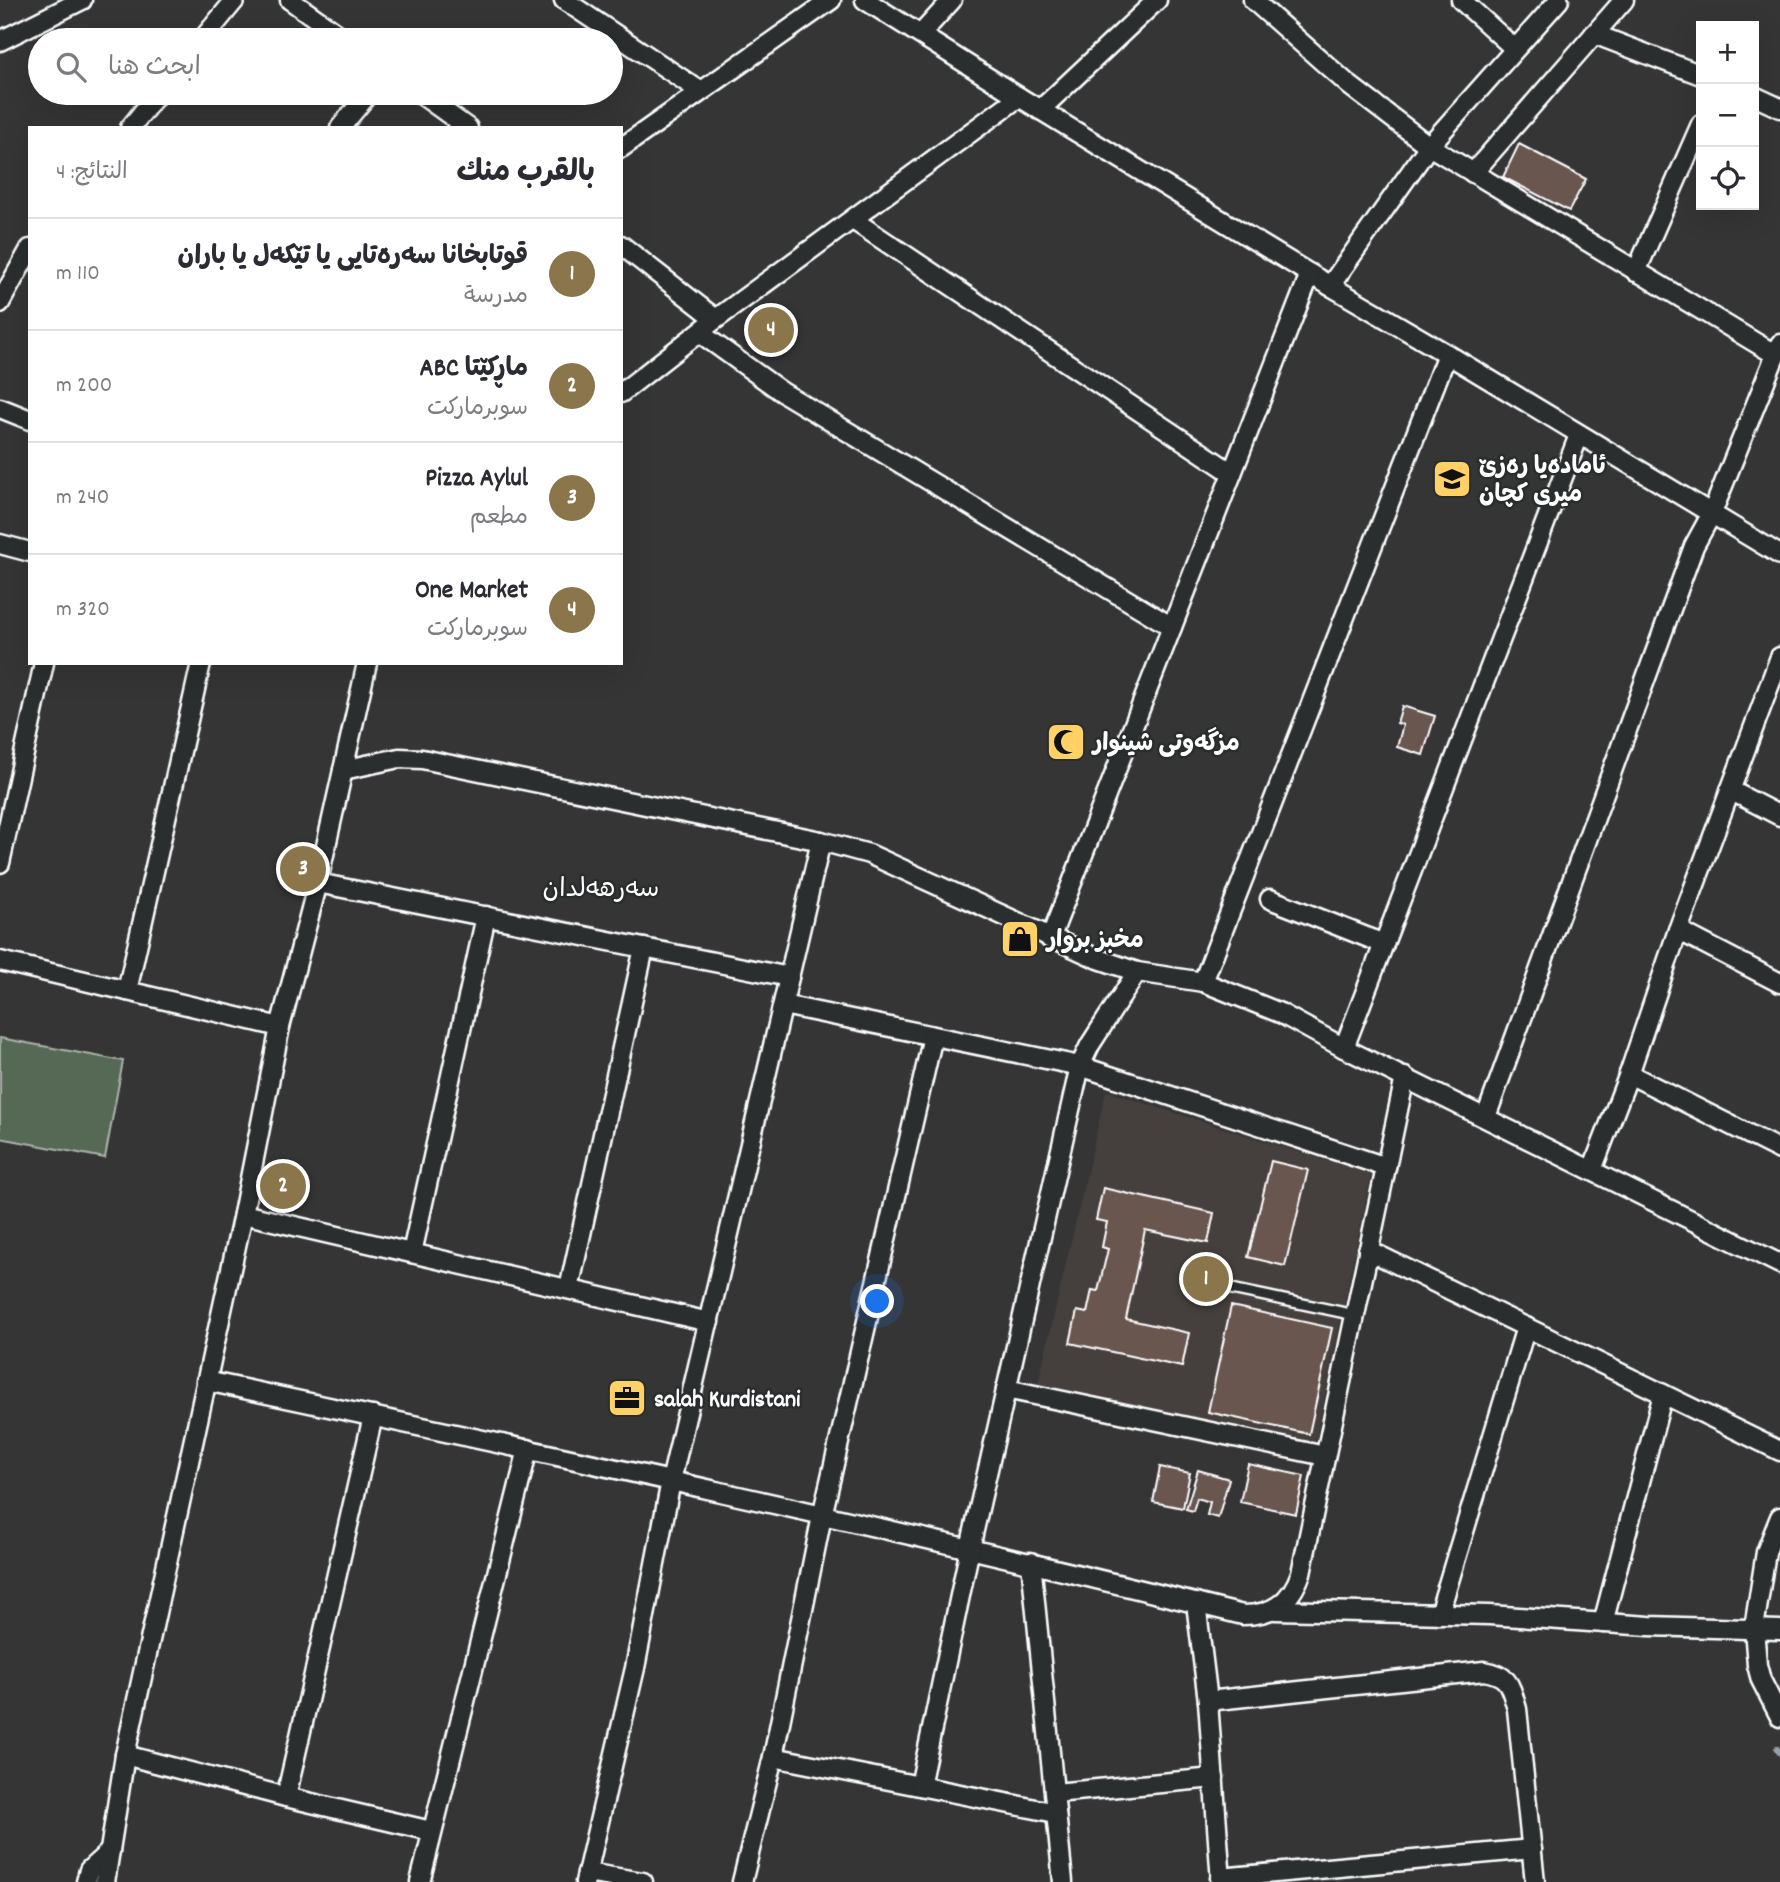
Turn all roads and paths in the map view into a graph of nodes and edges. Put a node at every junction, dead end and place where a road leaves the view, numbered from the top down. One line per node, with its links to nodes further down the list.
1 (82, 0): 19 (street)
2 (235, 0): 13 (street)
3 (290, 0): 14 (street)
4 (564, 0): 15 (street)
5 (831, 0): 22 (street)
6 (866, 0): 16 (street)
7 (953, 0): 16 (street)
8 (1157, 0): 29 (street)
9 (1253, 0): 34 (street)
10 (1461, 0): 20 (street)
11 (1559, 0): 20 (street)
12 (1624, 0): 17 (street)
13 (212, 28)
14 (329, 28)
15 (606, 28)
16 (921, 34): 23 (street)
17 (1594, 34): 21 (street); 36 (street)
18 (623, 39): 22 (street)
19 (0, 41)
20 (1514, 48): 34 (street)
21 (1696, 73)
22 (700, 91): 35 (street)
23 (1019, 97): 29 (street); 37 (street)
24 (1759, 98): 28 (street)
25 (148, 105): 30 (street)
26 (359, 105): 31 (street)
27 (436, 105): 32 (street)
28 (1780, 107)
29 (1040, 110): 41 (street)
30 (132, 126)
31 (342, 126)
32 (465, 126)
33 (1696, 135): 40 (street)
34 (1429, 146): 36 (street); 42 (street)
35 (623, 147)
36 (1473, 173): 40 (street)
37 (853, 220): 44 (street); 52 (street)
38 (623, 247): 44 (street)
39 (28, 253): 43 (street)
40 (1636, 272): 46 (street)
41 (1310, 274): 42 (street); 52 (street)
42 (1330, 285): 47 (street)
43 (0, 303)
44 (716, 319): 45 (street)
45 (700, 333): 48 (street); 57 (street)
46 (1778, 349): 53 (street)
47 (1447, 354): 51 (street); 77 (street)
48 (623, 391)
49 (0, 408): 50 (street)
50 (28, 419)
51 (1579, 435): 53 (street); 72 (street)
52 (1232, 473): 57 (street)
53 (1712, 513): 56 (street); 87 (street)
54 (0, 544): 55 (street)
55 (28, 551)
56 (1780, 555)
57 (1172, 627): 71 (street)
58 (1780, 657): 63 (street)
59 (44, 665): 66 (street)
60 (201, 665): 79 (street)
61 (367, 665): 62 (street)
62 (343, 770): 65 (street); 67 (street)
63 (1730, 790): 64 (street); 70 (street)
64 (1780, 816)
65 (821, 841): 71 (street); 76 (street)
66 (0, 863)
67 (318, 883): 69 (street); 81 (street)
68 (1270, 899): 72 (street)
69 (486, 916): 73 (street); 93 (street)
70 (1678, 930): 78 (street); 85 (street)
71 (1050, 939): 75 (street)
72 (1384, 944): 83 (street)
73 (644, 948): 76 (street); 96 (street)
74 (0, 961): 79 (street)
75 (1137, 972): 77 (street); 84 (street)
76 (789, 977): 80 (street)
77 (1203, 982): 83 (street)
78 (1780, 983)
79 (127, 991): 81 (street)
80 (783, 1005): 82 (street); 98 (street)
81 (281, 1027): 91 (street)
82 (933, 1036): 84 (street); 108 (street)
83 (1344, 1048): 86 (street)
84 (1080, 1066): 89 (street); 101 (street)
85 (1629, 1074): 88 (street); 90 (street)
86 (1405, 1077): 87 (street); 89 (street)
87 (1486, 1117): 90 (street)
88 (1780, 1150)
89 (1386, 1167): 92 (street)
90 (1592, 1170): 94 (street)
91 (243, 1214): 93 (street); 100 (street)
92 (1368, 1250): 97 (street); 99 (street)
93 (412, 1253): 96 (street)
94 (1780, 1264)
95 (1223, 1287): 97 (lane)
96 (569, 1289): 98 (street)
97 (1354, 1315): 106 (street)
98 (709, 1322): 107 (street)
99 (1526, 1327): 102 (street); 114 (street)
100 (206, 1381): 103 (street); 120 (street)
101 (1006, 1389): 106 (street); 110 (street)
102 (1663, 1394): 105 (street); 115 (street)
103 (373, 1416): 104 (street); 125 (street)
104 (528, 1449): 107 (street); 127 (street)
105 (1780, 1451)
106 (1325, 1456): 113 (street)
107 (671, 1482): 108 (street); 131 (street)
108 (822, 1516): 110 (street); 121 (street)
109 (1780, 1517): 116 (street)
110 (970, 1548): 111 (street); 123 (street)
111 (1031, 1562): 112 (street); 124 (street)
112 (1196, 1603): 113 (street); 118 (street)
113 (1275, 1610): 114 (street)
114 (1438, 1614): 115 (street)
115 (1603, 1622): 116 (street)
116 (1754, 1628): 117 (street); 119 (street)
117 (1780, 1630)
118 (1208, 1701): 122 (street); 128 (street)
119 (1780, 1717)
120 (125, 1755): 125 (street); 129 (street)
121 (773, 1757): 123 (street); 137 (street)
122 (1213, 1778): 124 (street); 132 (street)
123 (920, 1786): 126 (street)
124 (1055, 1793): 126 (street)
125 (286, 1797): 127 (street)
126 (1056, 1813): 138 (street)
127 (431, 1831): 135 (street)
128 (1532, 1849): 130 (street); 140 (street)
129 (110, 1852): 133 (street); 134 (street)
130 (1374, 1863): 132 (street); 139 (street)
131 (586, 1877): 136 (street)
132 (1221, 1880)
133 (86, 1882)
134 (105, 1882)
135 (420, 1882)
136 (643, 1882)
137 (742, 1882)
138 (1063, 1882)
139 (1376, 1882)
140 (1535, 1882)

